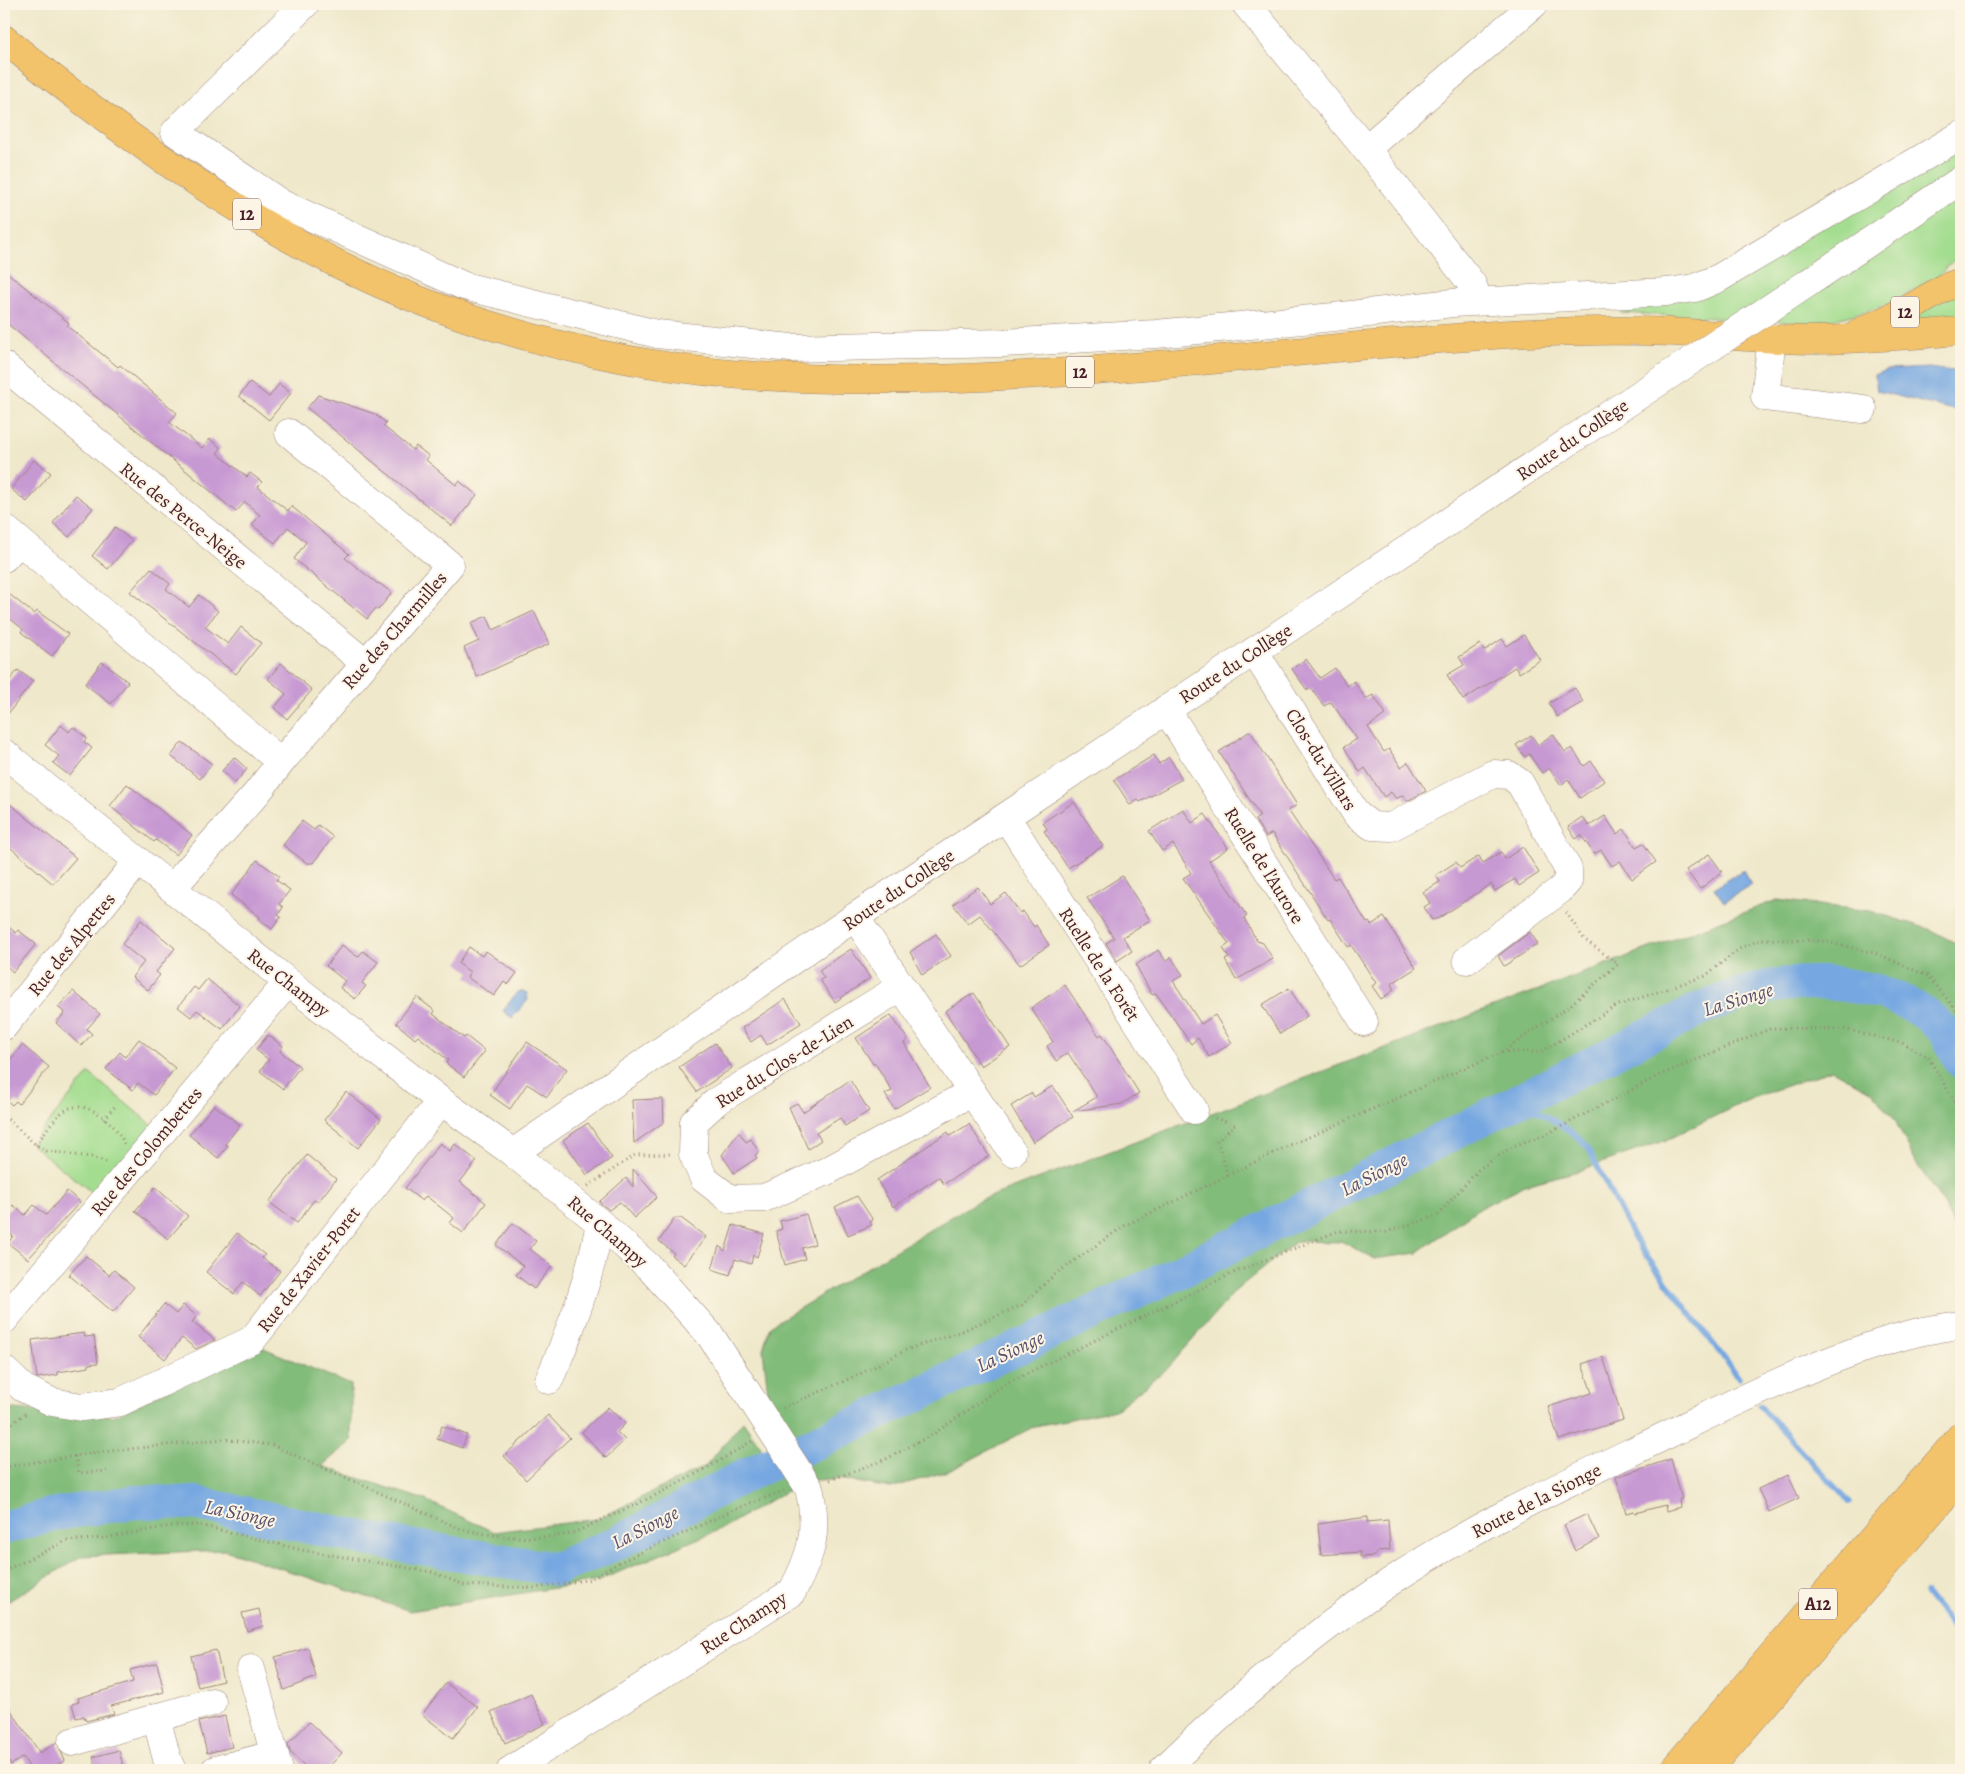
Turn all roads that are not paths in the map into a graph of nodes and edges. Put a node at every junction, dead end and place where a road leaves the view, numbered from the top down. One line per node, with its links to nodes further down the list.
1 (304, 4): 9 (street)
2 (1246, 4): 6 (street)
3 (1534, 4): 6 (street)
4 (4, 39): 12 (highway, 12)
5 (1961, 135): 9 (street)
6 (1366, 150): 9 (street)
7 (1961, 180): 17 (street, Route du Collège, bridge)
8 (1961, 282): 11 (highway, 12)
9 (1479, 301)
10 (1961, 331): 11 (highway, 12)
11 (1847, 337): 12 (highway, 12)
12 (1772, 338): 14 (street)
13 (4, 366): 18 (street, Rue des Perce-Neige)
14 (1863, 409)
15 (289, 433): 18 (street, Rue des Charmilles)
16 (9, 543): 21 (street)
17 (1254, 651): 19 (street, Route du Collège); 26 (street, Clos-du-Villars)
18 (365, 663): 21 (street, Rue des Charmilles)
19 (1166, 709): 22 (street, Route du Collège); 29 (street, Ruelle de l'Aurore)
20 (4, 753): 23 (street, Rue Champy)
21 (282, 762): 24 (street, Rue des Charmilles)
22 (1006, 817): 25 (street, Route du Collège); 33 (street, Ruelle de la Forêt)
23 (138, 861): 24 (street, Rue Champy); 30 (street, Rue des Alpettes)
24 (172, 888): 27 (street, Rue Champy)
25 (855, 917): 28 (street); 35 (street, Route du Collège)
26 (1467, 960)
27 (288, 982): 32 (street, Rue Champy); 37 (street, Rue des Colombettes)
28 (901, 987): 31 (street); 31 (street, Rue du Clos-de-Lien)
29 (1364, 1022)
30 (4, 1026)
31 (972, 1092): 34 (street)
32 (441, 1101): 35 (street, Rue Champy); 39 (street, Rue de Xavier-Poret)
33 (1194, 1110)
34 (1012, 1152)
35 (513, 1153): 36 (street, Rue Champy)
36 (600, 1223): 40 (street); 51 (street, Rue Champy)
37 (4, 1320)
38 (1961, 1325): 52 (street, Route de la Sionge)
39 (4, 1370)
40 (549, 1380)
41 (1961, 1436): 53 (highway, A12)
42 (1961, 1477): 54 (highway, A12)
43 (1961, 1501): 55 (highway)
44 (251, 1670): 48 (street)
45 (212, 1702): 46 (street)
46 (156, 1717): 47 (street); 49 (street)
47 (72, 1742)
48 (276, 1762): 50 (street)
49 (172, 1770)
50 (215, 1770)
51 (511, 1770)
52 (1163, 1770)
53 (1673, 1770)
54 (1708, 1770)
55 (1726, 1770)

